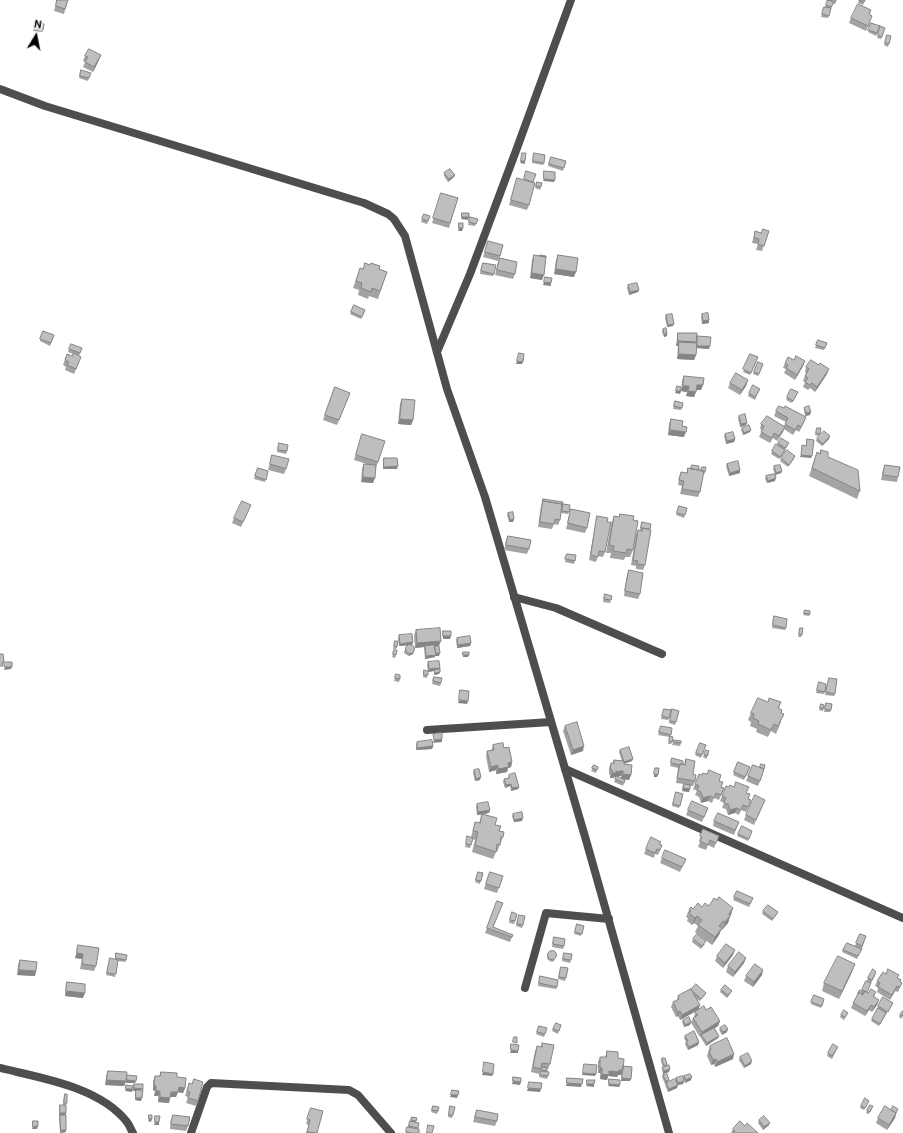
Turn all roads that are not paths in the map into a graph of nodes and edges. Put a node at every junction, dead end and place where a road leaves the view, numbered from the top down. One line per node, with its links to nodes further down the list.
1 (571, 0): 3 (street)
2 (0, 90): 3 (street)
3 (437, 352): 4 (street)
4 (514, 597): 5 (street); 6 (street)
5 (662, 654)
6 (551, 722): 7 (street); 8 (street)
7 (427, 730)
8 (565, 769): 9 (street); 10 (street)
9 (903, 918)
10 (609, 919): 11 (street); 16 (street)
11 (525, 988)
12 (0, 1068): 13 (street)
13 (133, 1133)
14 (191, 1133): 15 (street)
15 (391, 1133)
16 (669, 1133)

